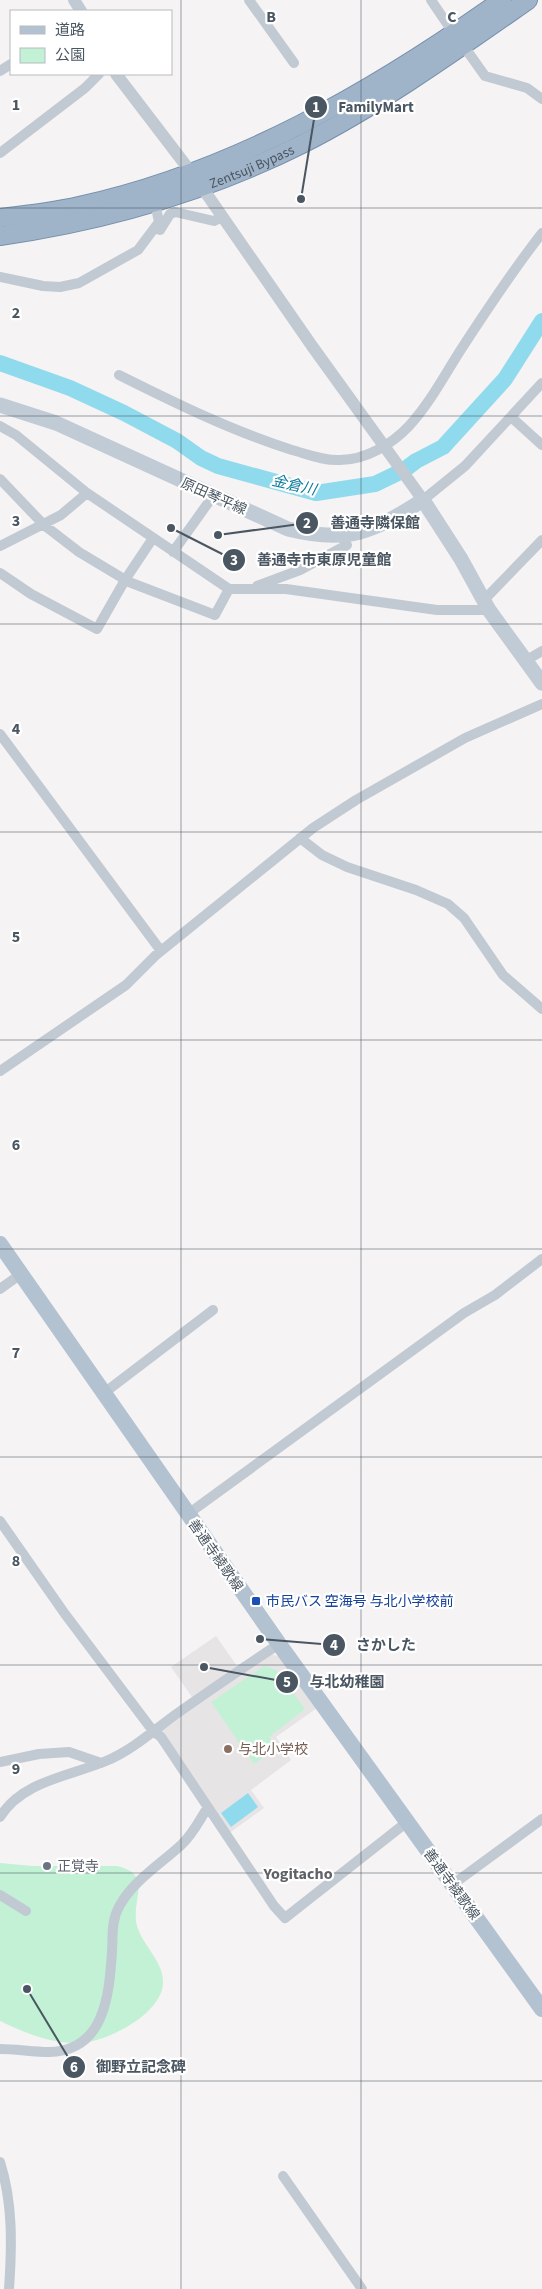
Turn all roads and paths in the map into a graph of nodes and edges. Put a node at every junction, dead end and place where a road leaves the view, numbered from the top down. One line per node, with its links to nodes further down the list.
1 (249, 0): 6 (street)
2 (431, 0): 5 (street)
3 (502, 0): 5 (highway, Zentsuji Bypass)
4 (528, 0): 5 (highway, Zentsuji Bypass)
5 (459, 40): 9 (street); 11 (highway, Zentsuji Bypass); 12 (highway, Zentsuji Bypass)
6 (294, 63)
7 (98, 75): 10 (street)
8 (117, 75): 11 (street)
9 (542, 99)
10 (0, 153)
11 (191, 173): 12 (street); 15 (highway, Zentsuji Bypass)
12 (202, 187): 13 (highway, Zentsuji Bypass); 14 (street)
13 (155, 203): 17 (highway, Zentsuji Bypass); 18 (street)
14 (222, 217): 18 (street); 26 (street)
15 (0, 218)
16 (542, 233): 26 (street)
17 (0, 236)
18 (138, 250): 19 (street)
19 (0, 278)
20 (119, 375): 26 (street)
21 (542, 383): 23 (street)
22 (0, 405): 29 (main road, 原田琴平線)
23 (511, 417): 25 (street); 30 (street)
24 (0, 426): 28 (street)
25 (542, 445)
26 (384, 446): 30 (street)
27 (0, 479): 31 (street)
28 (87, 493): 31 (street); 33 (street)
29 (213, 496): 32 (main road, 原田琴平線); 36 (street)
30 (420, 497): 32 (main road, 原田琴平線); 41 (main road)
31 (44, 525): 35 (street); 38 (street)
32 (341, 536): 39 (street)
33 (153, 538): 36 (street); 38 (street)
34 (542, 540): 41 (street)
35 (0, 546)
36 (173, 552): 40 (street)
37 (0, 572): 38 (street)
38 (125, 580): 40 (street)
39 (252, 588): 40 (street); 41 (street)
40 (229, 589)
41 (487, 605): 43 (main road)
42 (542, 652): 43 (street)
43 (525, 661): 44 (main road)
44 (542, 683)
45 (542, 704): 47 (street)
46 (0, 734): 48 (street)
47 (300, 838): 48 (street); 49 (street)
48 (161, 951): 50 (street)
49 (542, 1009)
50 (0, 1071)
51 (0, 1244): 53 (main road, 善通寺綾歌線)
52 (542, 1259): 57 (street)
53 (22, 1274): 54 (street); 56 (main road, 善通寺綾歌線)
54 (0, 1289)
55 (214, 1310): 56 (street)
56 (104, 1393): 57 (main road, 善通寺綾歌線)
57 (188, 1514): 59 (main road, 善通寺綾歌線)
58 (0, 1521): 60 (street)
59 (279, 1644): 60 (street); 66 (main road, 善通寺綾歌線)
60 (152, 1731): 62 (street); 63 (street)
61 (0, 1762): 62 (street)
62 (101, 1763): 64 (street)
63 (208, 1807): 66 (street); 71 (street)
64 (0, 1817)
65 (542, 1819): 67 (street)
66 (407, 1822): 67 (main road, 善通寺綾歌線)
67 (452, 1885): 70 (main road, 善通寺綾歌線)
68 (0, 1895): 69 (street)
69 (26, 1911)
70 (542, 2009)
71 (0, 2049)
72 (0, 2162): 74 (street)
73 (283, 2176): 75 (street)
74 (9, 2289)
75 (362, 2289)

